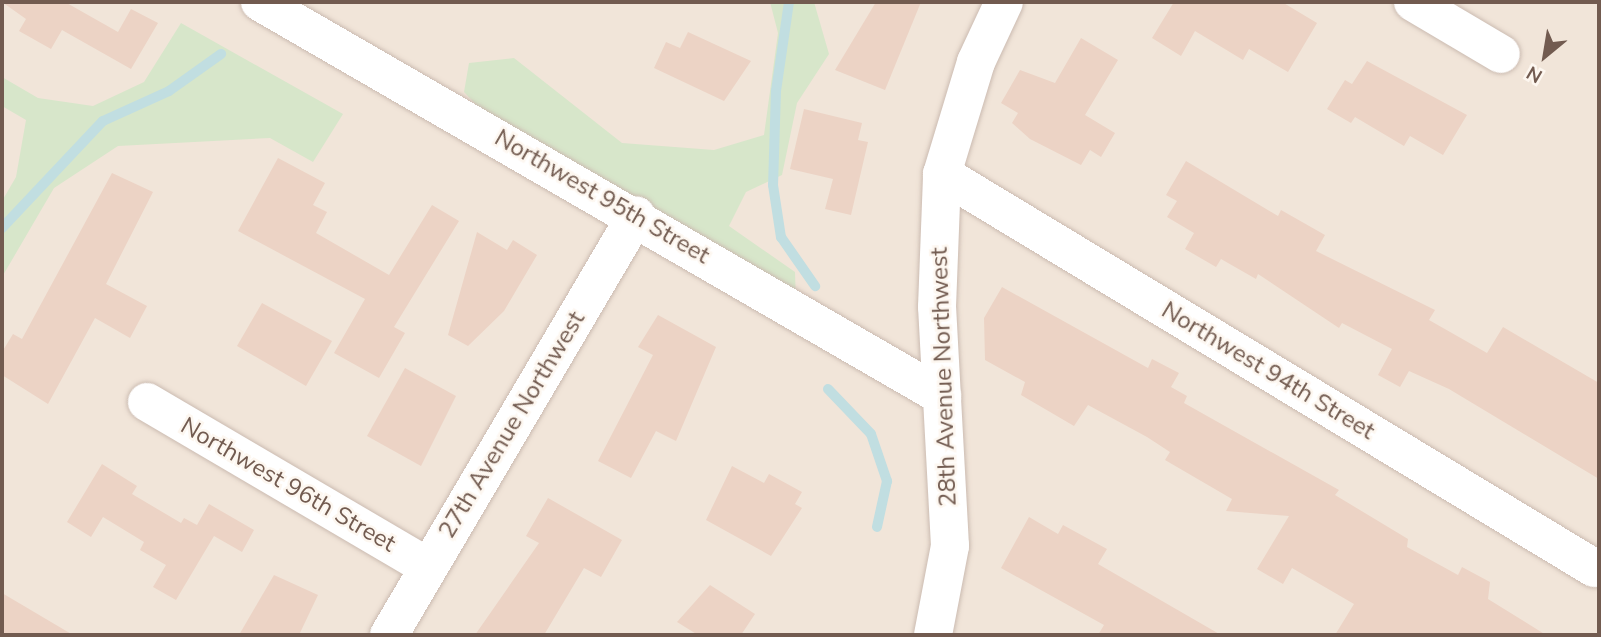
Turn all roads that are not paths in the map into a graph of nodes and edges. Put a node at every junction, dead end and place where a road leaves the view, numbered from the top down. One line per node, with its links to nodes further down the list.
1 (260, 2): 6 (street, Northwest 95th Street)
2 (1004, 2): 5 (street, 28th Avenue Northwest)
3 (1413, 2): 4 (street)
4 (1501, 54)
5 (942, 174): 7 (street, 28th Avenue Northwest); 10 (street, Northwest 94th Street)
6 (636, 215): 7 (street, Northwest 95th Street); 9 (street, 27th Avenue Northwest)
7 (942, 396): 12 (street, 28th Avenue Northwest)
8 (147, 402): 9 (street, Northwest 96th Street)
9 (428, 567): 11 (street, 27th Avenue Northwest)
10 (1594, 568)
11 (388, 635)
12 (933, 635)

